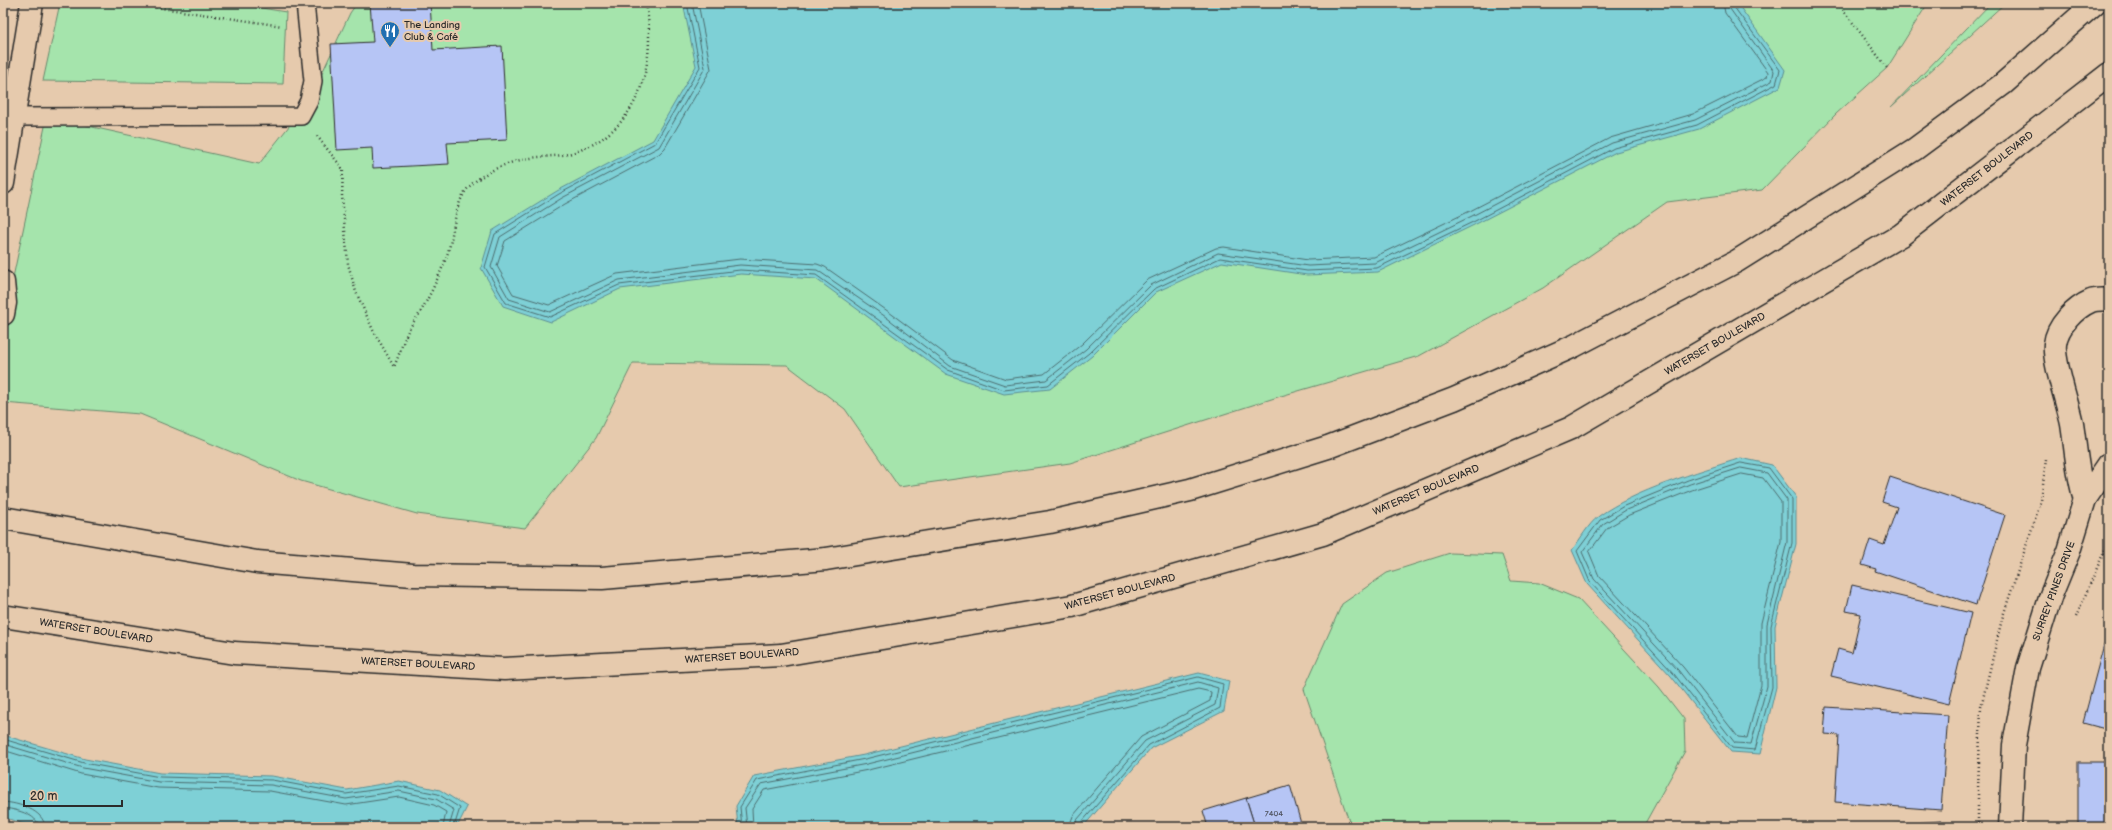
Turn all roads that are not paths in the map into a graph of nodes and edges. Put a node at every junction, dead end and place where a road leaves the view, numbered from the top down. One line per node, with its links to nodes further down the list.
1 (32, 3): 5 (street)
2 (305, 3): 5 (lane)
3 (2095, 3): 12 (street)
4 (2109, 74): 13 (street, WATERSET BOULEVARD)
5 (13, 117): 6 (street)
6 (3, 183)
7 (3, 282): 9 (street)
8 (2109, 299): 11 (street)
9 (3, 314)
10 (2109, 464): 11 (street, SURREY PINES DRIVE)
11 (2086, 499): 14 (street, SURREY PINES DRIVE)
12 (3, 518)
13 (3, 616)
14 (2010, 827)

